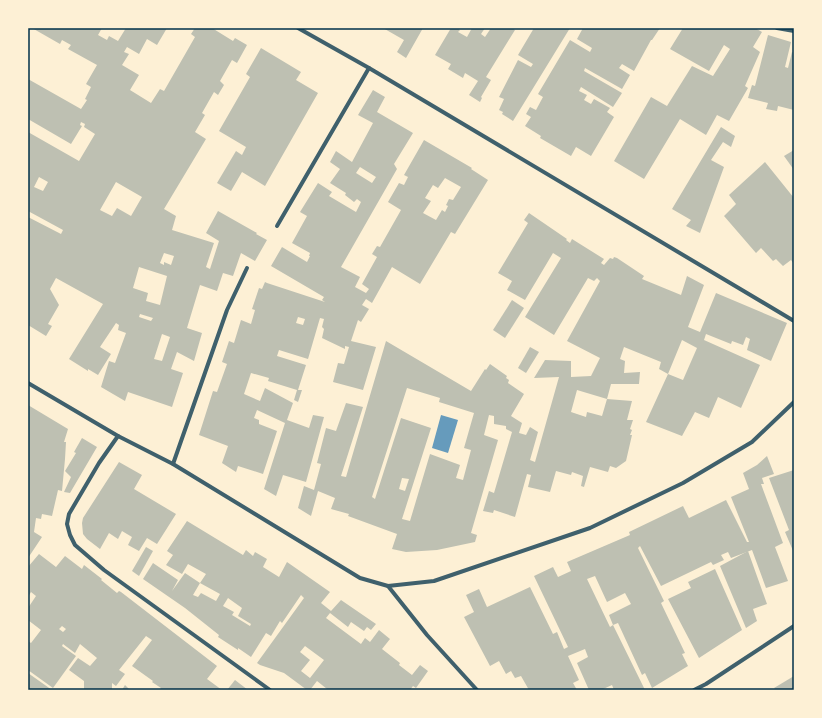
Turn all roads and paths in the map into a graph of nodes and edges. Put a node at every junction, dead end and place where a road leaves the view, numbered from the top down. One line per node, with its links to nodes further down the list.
1 (298, 28): 4 (street)
2 (777, 28): 3 (street)
3 (794, 32)
4 (370, 68): 5 (street); 7 (street)
5 (277, 226)
6 (247, 268): 11 (street)
7 (794, 321)
8 (28, 383): 10 (street)
9 (794, 402): 12 (street)
10 (118, 436): 11 (street); 15 (street)
11 (173, 464): 12 (street)
12 (388, 586): 16 (street)
13 (794, 626): 14 (street)
14 (706, 684): 17 (street); 18 (street)
15 (270, 690)
16 (477, 690)
17 (694, 690)
18 (705, 690)

